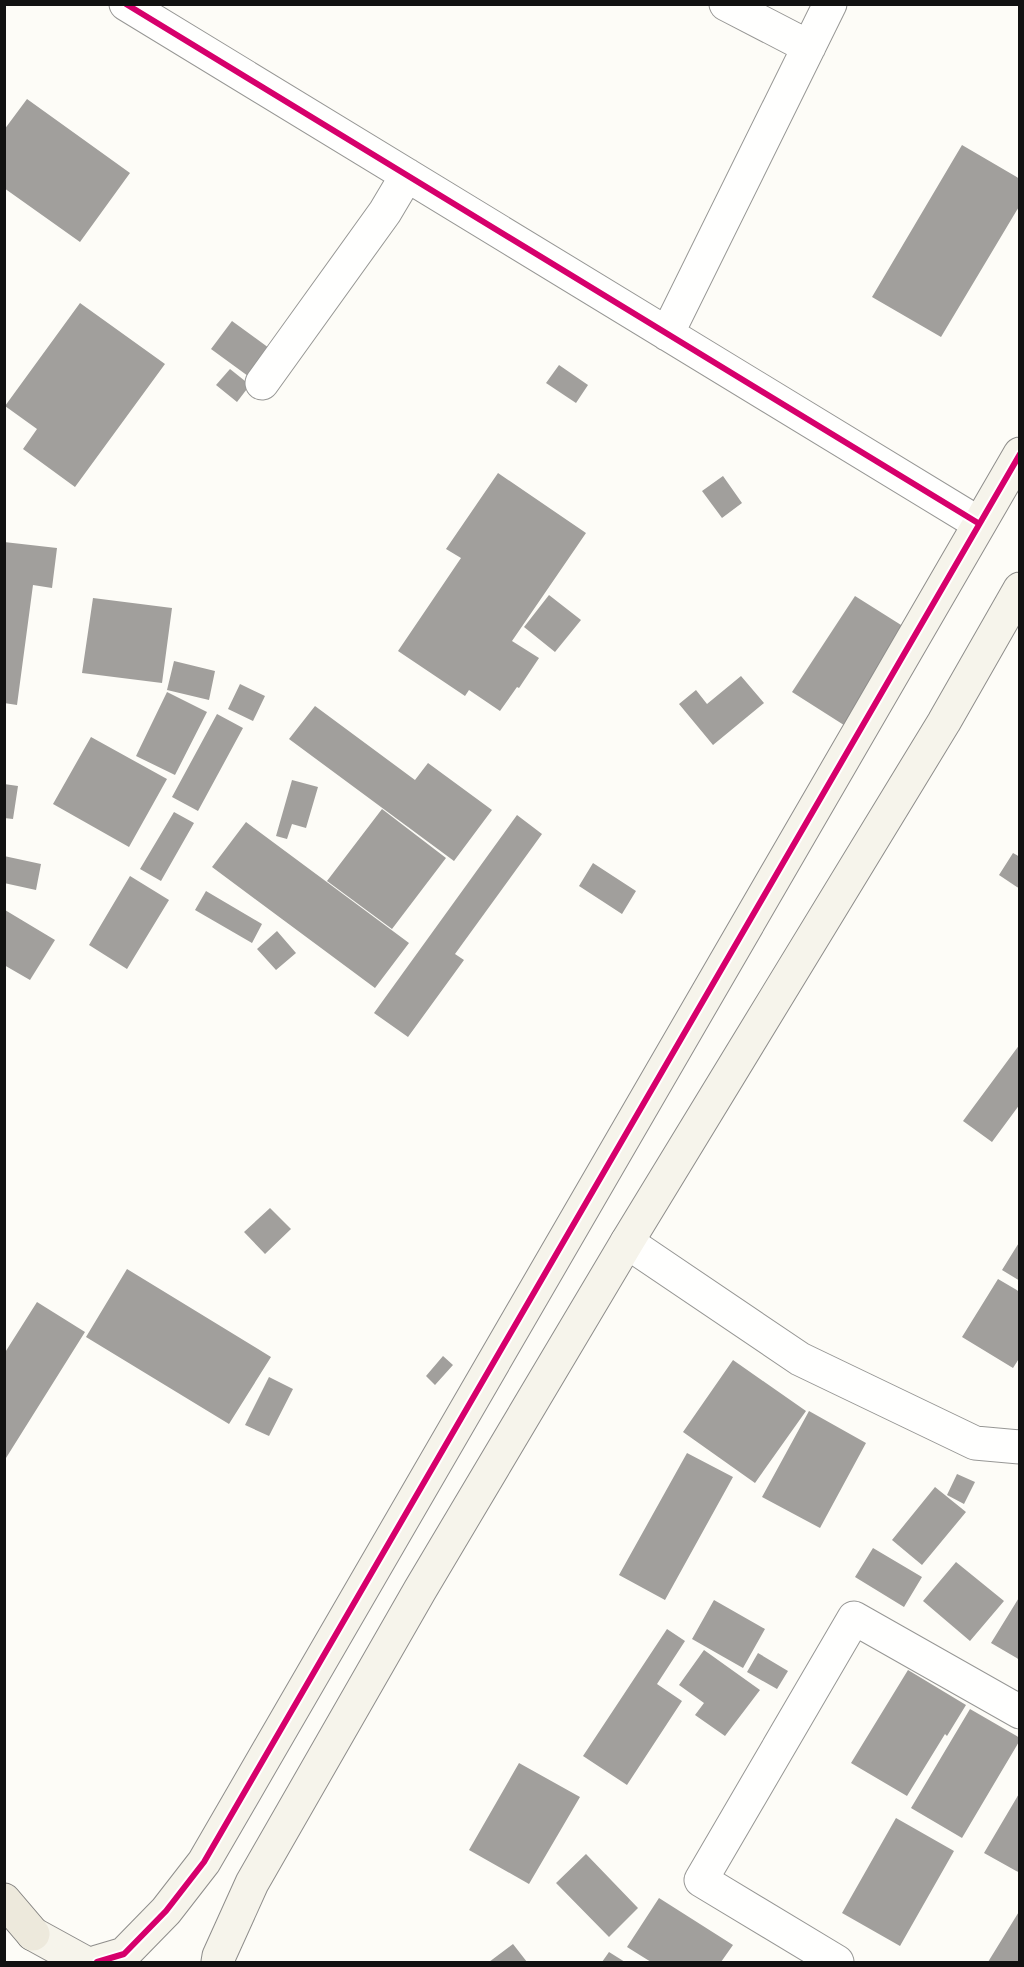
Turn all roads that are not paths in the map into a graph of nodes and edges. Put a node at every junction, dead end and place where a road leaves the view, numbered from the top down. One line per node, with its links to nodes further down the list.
1 (126, 4): 5 (street)
2 (726, 4): 4 (street)
3 (830, 4): 4 (street)
4 (809, 47): 6 (street)
5 (407, 175): 6 (street); 7 (street)
6 (667, 334): 9 (street)
7 (262, 383)
8 (1020, 454): 9 (street)
9 (978, 523): 17 (street)
10 (1020, 589): 11 (street)
11 (627, 1242): 12 (street); 18 (street)
12 (1020, 1447)
13 (1020, 1712): 19 (street)
14 (4, 1900): 15 (main road)
15 (33, 1934): 16 (street)
16 (84, 1962)
17 (97, 1962)
18 (218, 1962)
19 (837, 1962)

